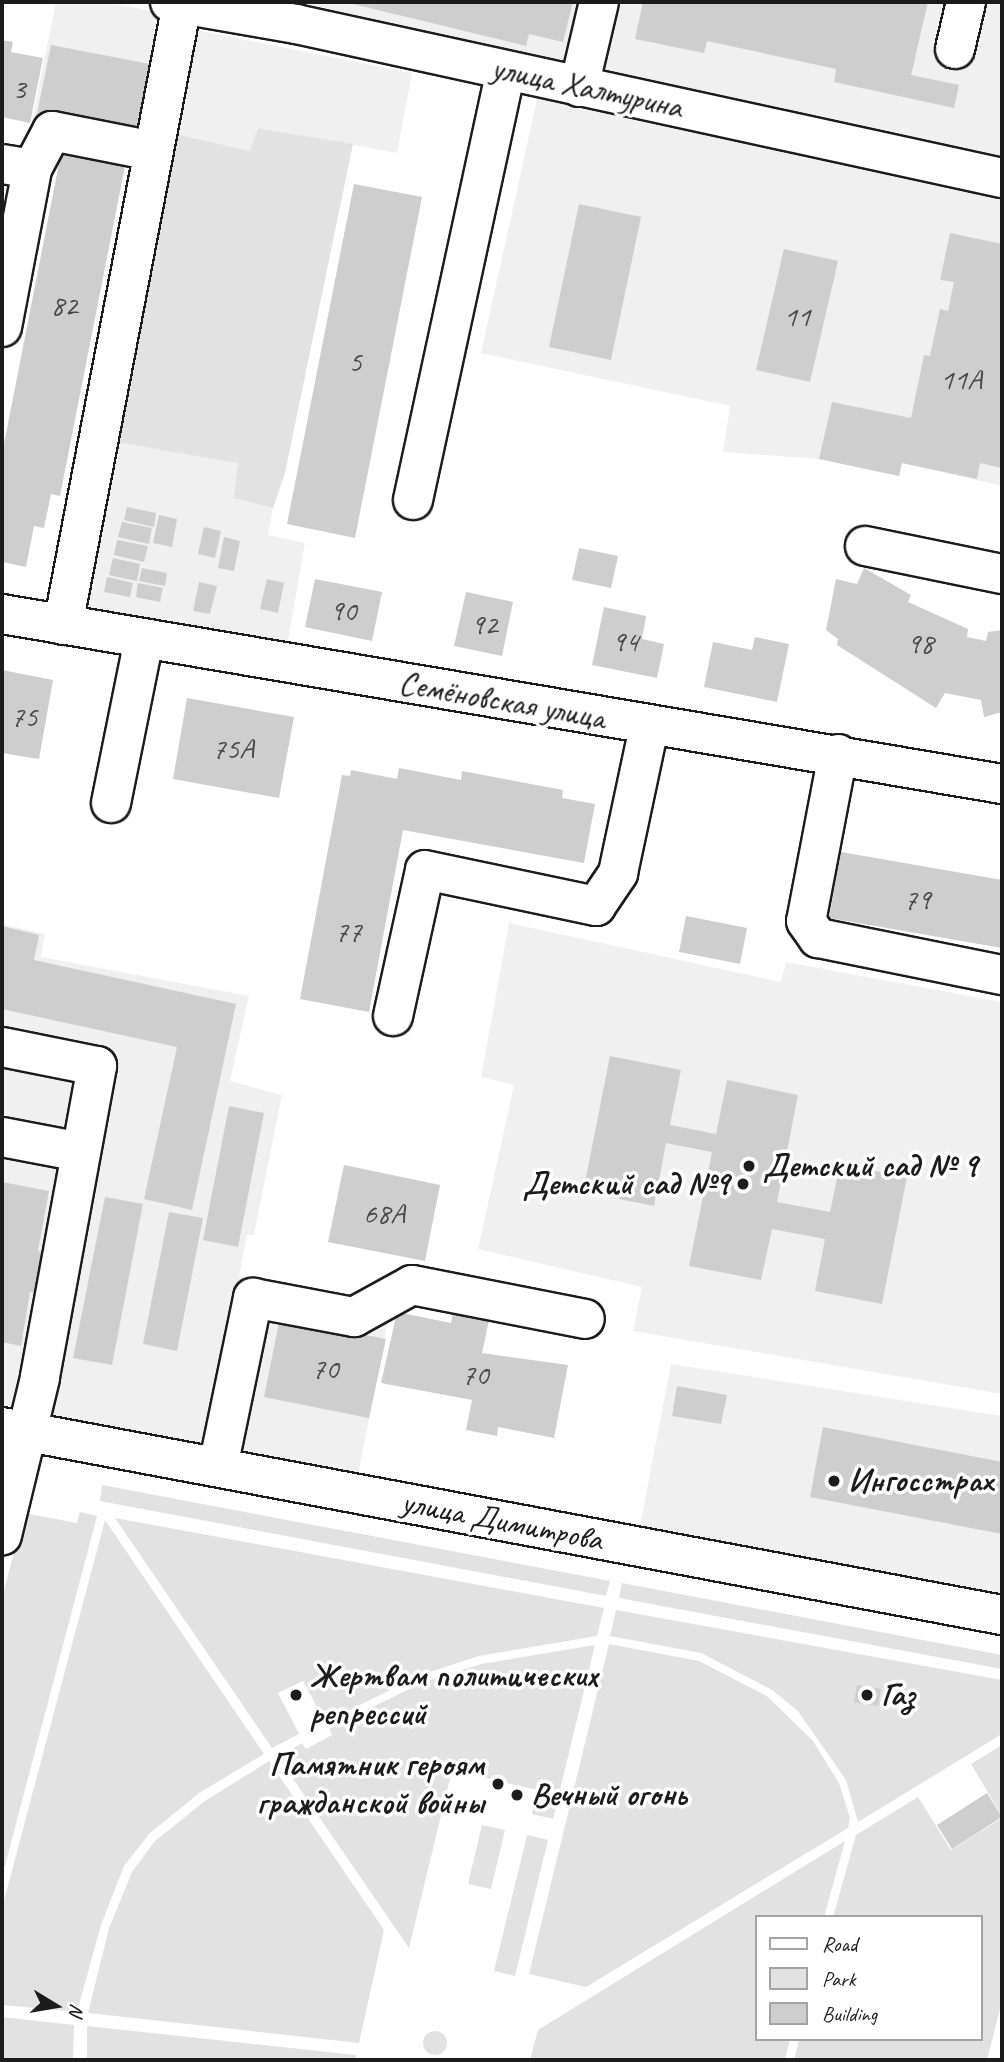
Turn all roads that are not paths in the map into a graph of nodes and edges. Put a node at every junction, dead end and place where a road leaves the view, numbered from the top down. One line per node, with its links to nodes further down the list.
1 (599, 2): 7 (street)
2 (966, 2): 5 (street)
3 (176, 3): 4 (street, улица Халтурина); 8 (street)
4 (298, 13): 6 (street, улица Халтурина)
5 (955, 49)
6 (506, 71): 7 (street, улица Халтурина); 12 (street)
7 (579, 87): 10 (street, улица Халтурина)
8 (153, 150): 9 (street); 16 (street)
9 (17, 167): 11 (street)
10 (1002, 178)
11 (2, 327)
12 (413, 500)
13 (865, 545): 14 (street)
14 (1002, 574)
15 (2, 614): 16 (street, Семёновская улица)
16 (63, 625): 17 (street, Семёновская улица)
17 (144, 639): 18 (street, Семёновская улица); 21 (street)
18 (649, 727): 19 (street, Семёновская улица); 23 (street)
19 (838, 754): 20 (street, Семёновская улица); 22 (street)
20 (1002, 785)
21 (111, 803)
22 (1002, 975)
23 (393, 1016)
24 (2, 1047): 26 (street)
25 (2, 1137): 26 (street)
26 (80, 1152): 28 (street)
27 (585, 1319): 29 (street)
28 (15, 1429): 29 (street, улица Димитрова); 30 (street)
29 (218, 1467): 31 (street, улица Димитрова)
30 (2, 1535)
31 (1002, 1615)

